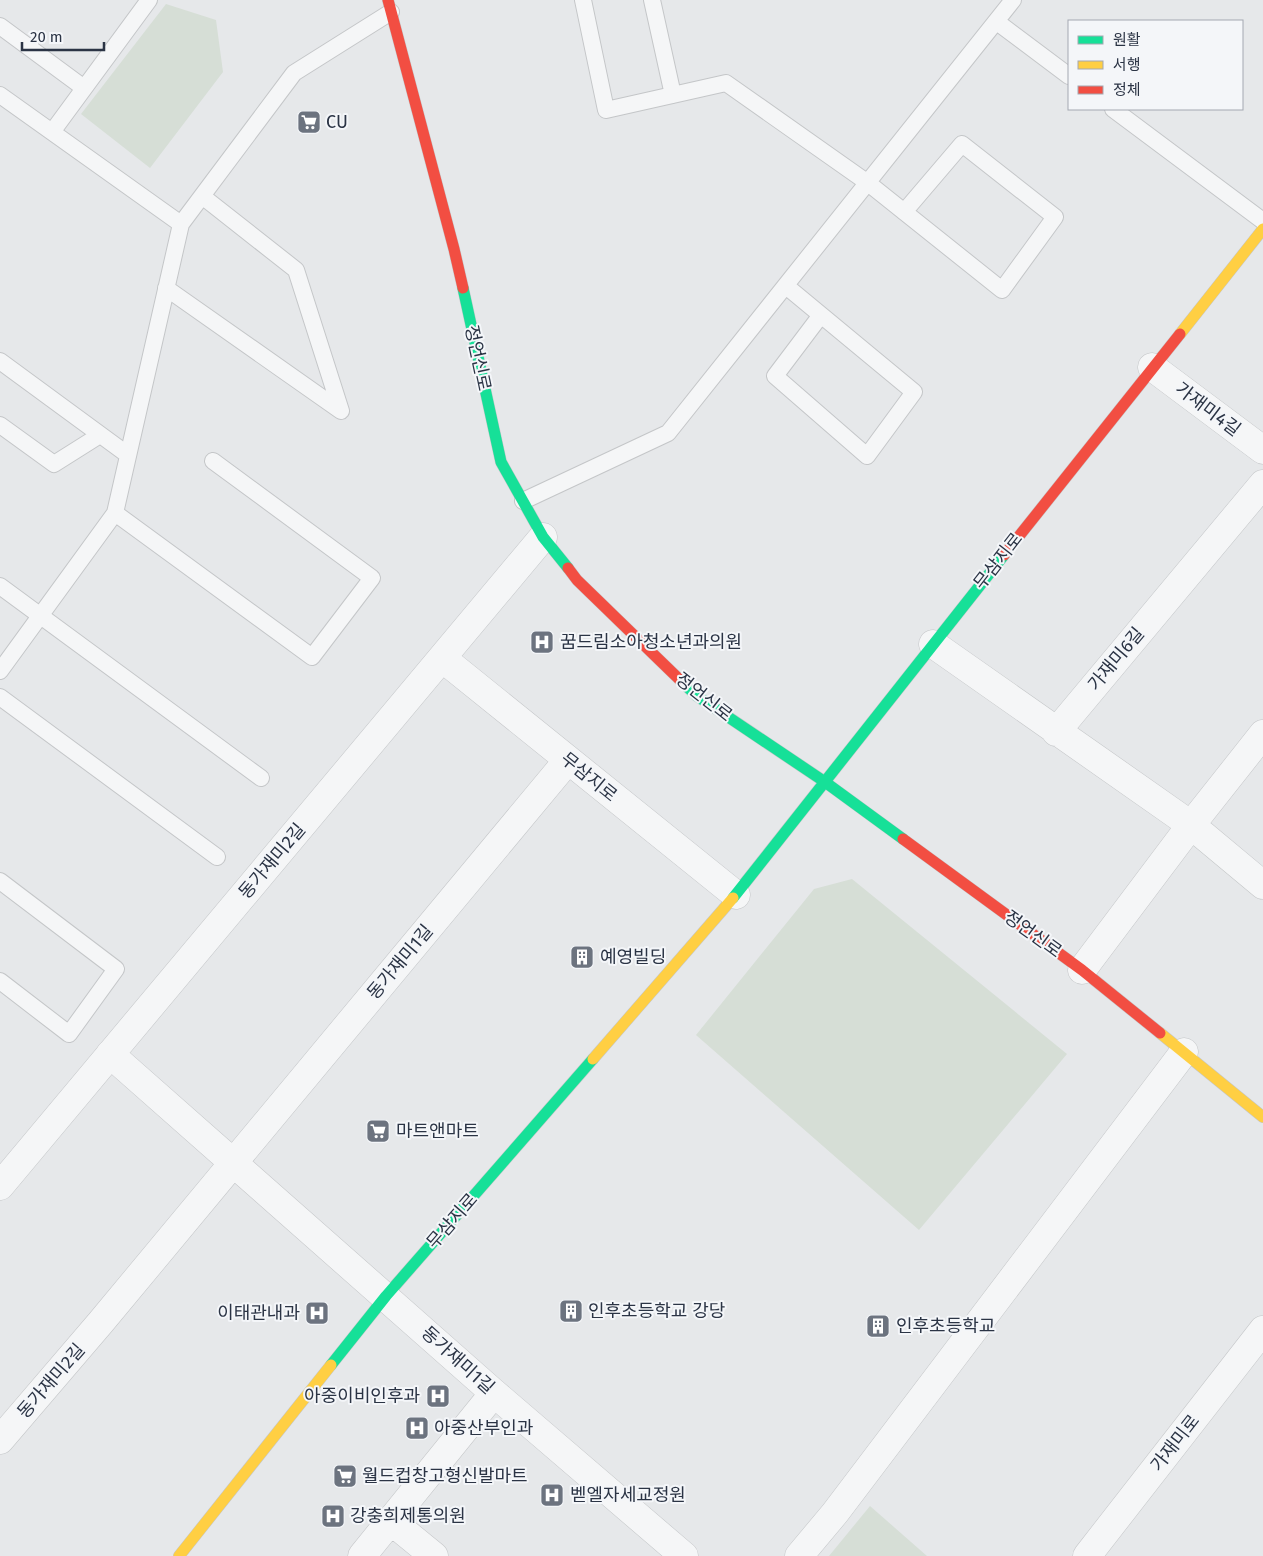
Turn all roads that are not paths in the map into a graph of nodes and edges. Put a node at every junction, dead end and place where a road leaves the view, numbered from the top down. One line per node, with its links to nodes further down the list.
1 (148, 0): 9 (lane)
2 (583, 0): 11 (lane)
3 (652, 0): 11 (lane)
4 (1014, 0): 6 (lane)
5 (390, 6): 15 (lane); 31 (street, 정언신로)
6 (997, 22): 8 (lane); 14 (lane)
7 (0, 26): 9 (lane)
8 (1068, 75)
9 (84, 88): 13 (lane)
10 (0, 94): 13 (lane)
11 (673, 95): 14 (lane)
12 (1114, 110): 17 (lane)
13 (52, 132): 18 (lane)
14 (868, 183): 16 (lane); 20 (lane)
15 (202, 196): 18 (lane); 21 (lane)
16 (904, 212): 16 (lane)
17 (1263, 220)
18 (181, 224): 21 (lane)
19 (1263, 229): 24 (street, 무삼지로)
20 (786, 286): 22 (lane); 31 (lane)
21 (166, 288): 28 (lane)
22 (822, 316): 22 (lane)
23 (0, 361): 26 (lane)
24 (1152, 367): 27 (street, 가재미4길); 36 (street, 무삼지로)
25 (0, 425): 26 (lane)
26 (100, 435): 28 (lane)
27 (1263, 450)
28 (128, 455): 32 (lane)
29 (212, 460): 32 (lane)
30 (1263, 484): 40 (street, 가재미6길)
31 (523, 501): 33 (street, 정언신로)
32 (114, 513): 35 (lane)
33 (544, 537): 37 (street, 동가재미2길); 44 (street, 정언신로)
34 (0, 586): 35 (lane)
35 (40, 616): 38 (lane); 43 (lane)
36 (933, 644): 40 (street); 44 (street, 무삼지로)
37 (442, 658): 42 (street, 무삼지로); 53 (street, 동가재미2길)
38 (0, 671)
39 (0, 697): 46 (lane)
40 (1056, 732): 45 (street)
41 (1263, 734): 45 (street)
42 (568, 760): 49 (street, 무삼지로); 55 (street, 동가재미1길)
43 (261, 778)
44 (825, 782): 49 (street, 무삼지로); 50 (street, 정언신로)
45 (1191, 825): 48 (street); 50 (street)
46 (217, 857)
47 (0, 881): 51 (lane)
48 (1263, 885)
49 (736, 894): 57 (street, 무삼지로)
50 (1082, 970): 52 (street, 정언신로)
51 (0, 981)
52 (1184, 1052): 54 (street, 정언신로); 67 (street)
53 (110, 1054): 55 (street, 동가재미1길); 56 (street, 동가재미2길)
54 (1263, 1117)
55 (233, 1163): 57 (street, 동가재미1길); 58 (street, 동가재미1길)
56 (0, 1186)
57 (386, 1296): 60 (street, 동가재미1길); 63 (street, 무삼지로)
58 (101, 1322): 61 (street, 동가재미2길)
59 (1263, 1330): 68 (street, 가재미로)
60 (494, 1393): 62 (street); 66 (street, 동가재미1길)
61 (0, 1440)
62 (390, 1521): 64 (street); 65 (street)
63 (179, 1556)
64 (362, 1556)
65 (434, 1556)
66 (684, 1556)
67 (799, 1556)
68 (1088, 1556)

